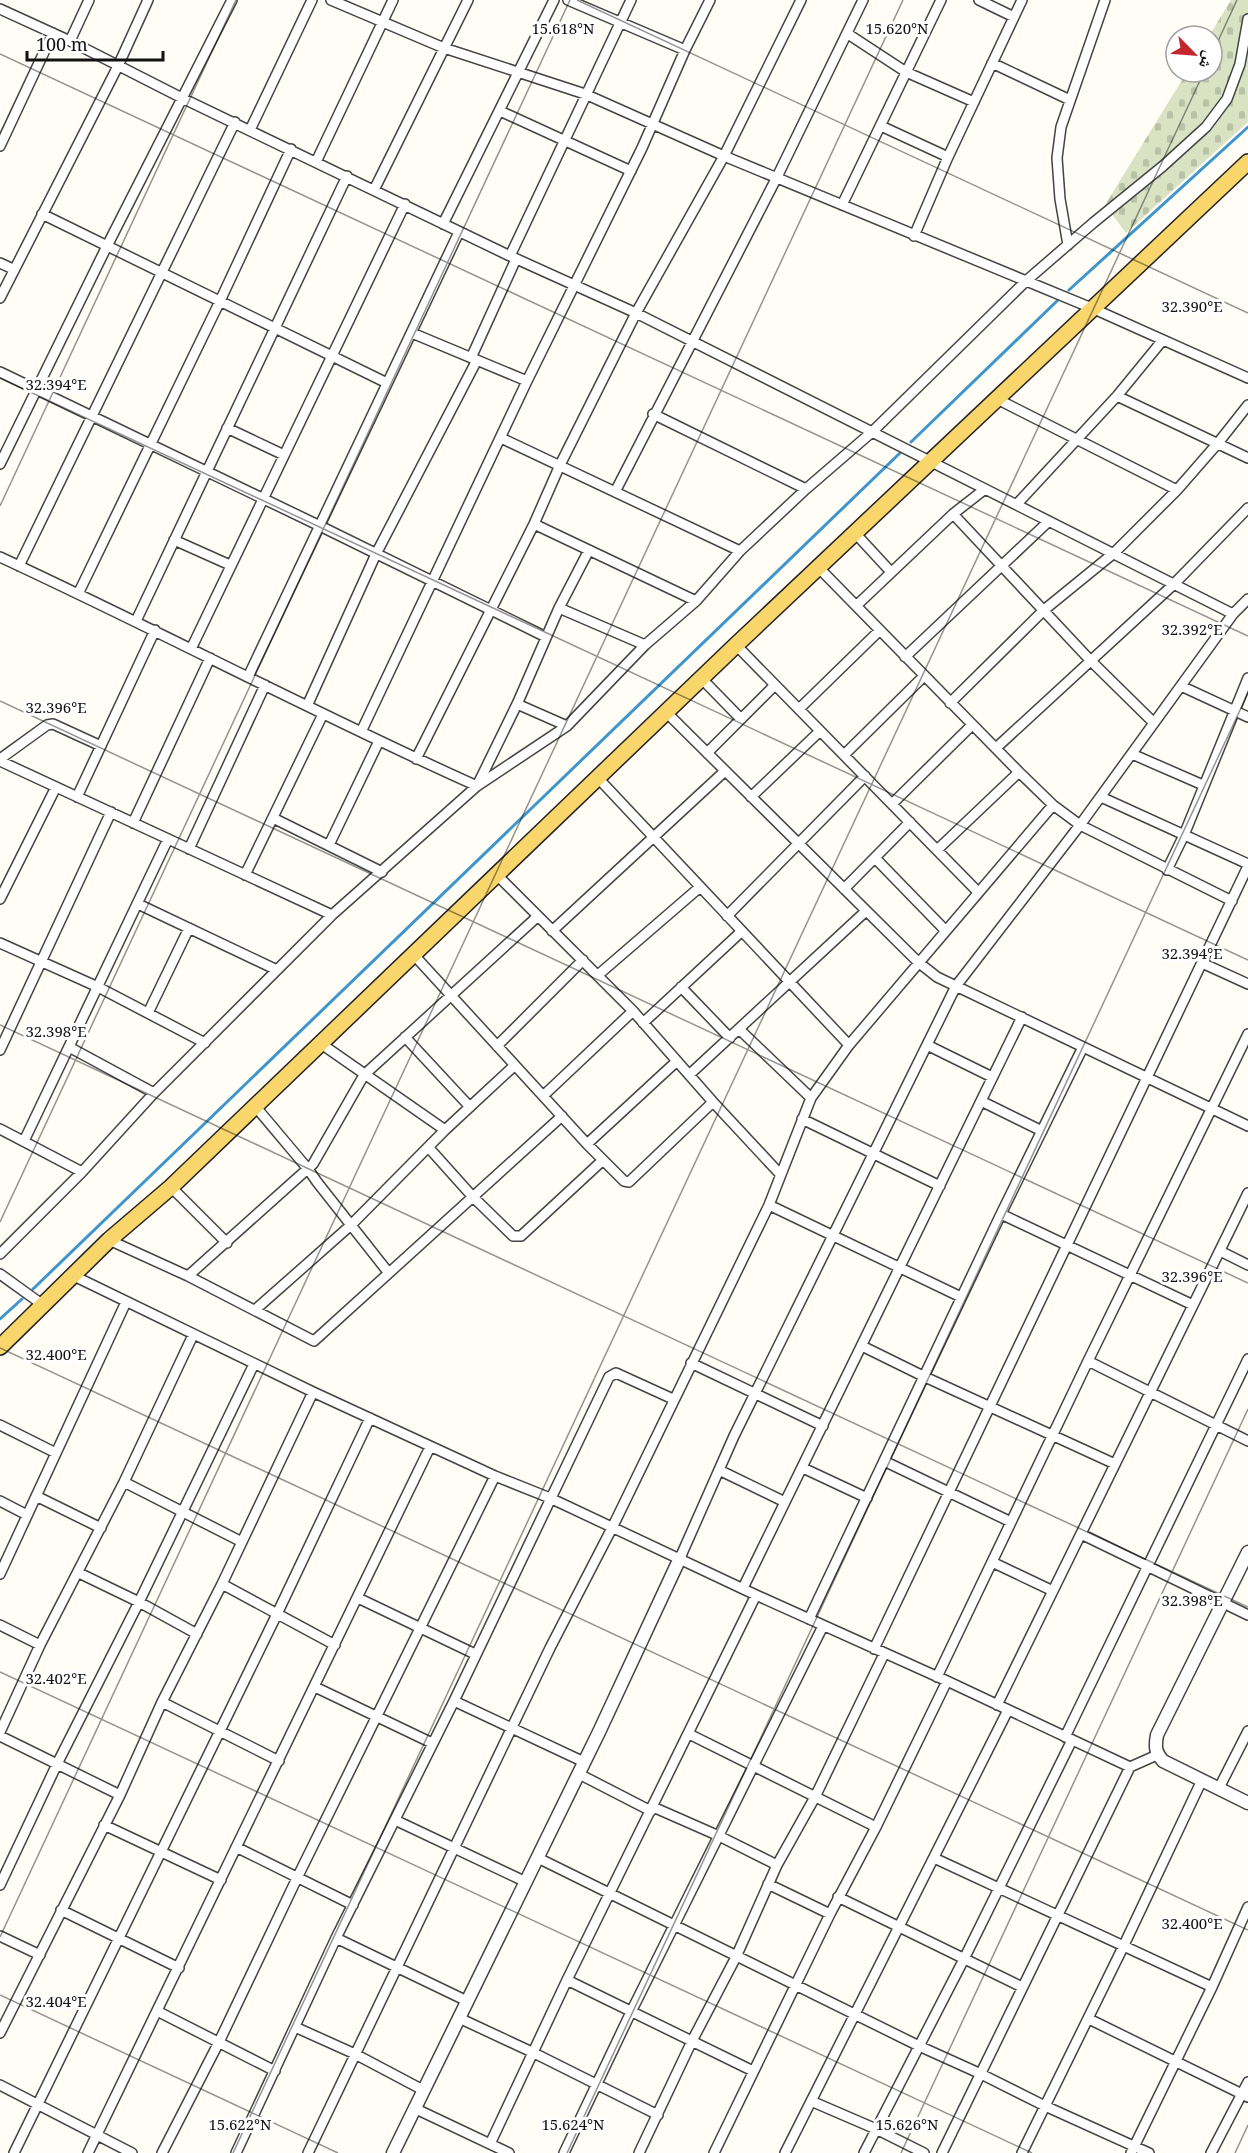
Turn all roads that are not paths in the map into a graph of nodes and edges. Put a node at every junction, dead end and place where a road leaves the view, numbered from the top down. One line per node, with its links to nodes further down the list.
1 (2, 0): 19 (street)
2 (89, 0): 26 (street)
3 (148, 0): 30 (street)
4 (232, 0): 34 (street)
5 (312, 0): 41 (street)
6 (331, 0): 22 (street)
7 (393, 0): 22 (street)
8 (468, 0): 27 (street)
9 (554, 0): 31 (street)
10 (568, 0): 23 (street)
11 (631, 0): 23 (street)
12 (710, 0): 28 (street)
13 (801, 0): 45 (street)
14 (863, 0): 25 (street)
15 (941, 0): 32 (street)
16 (979, 0): 20 (street)
17 (1022, 0): 20 (street)
18 (1105, 0): 35 (street)
19 (0, 7): 24 (street)
20 (1014, 17): 29 (street)
21 (1248, 19): 59 (street)
22 (383, 22): 27 (street); 47 (street)
23 (619, 23): 28 (street); 33 (street)
24 (53, 33): 26 (street); 43 (street)
25 (848, 33): 32 (street); 51 (street)
26 (70, 41): 30 (street)
27 (444, 48): 31 (street); 52 (street)
28 (685, 50): 39 (street)
29 (992, 63): 35 (street); 36 (street)
30 (118, 66): 34 (street); 55 (street)
31 (519, 71): 33 (street); 37 (street)
32 (906, 72): 36 (street); 40 (street)
33 (585, 94): 39 (street); 42 (street)
34 (182, 98): 38 (street); 60 (street)
35 (1070, 100): 59 (street)
36 (974, 102): 46 (street)
37 (500, 111): 42 (street); 56 (street)
38 (235, 122): 41 (street); 64 (street)
39 (652, 125): 45 (street); 49 (street)
40 (881, 126): 46 (street); 54 (street)
41 (250, 130): 44 (street)
42 (564, 141): 49 (street); 61 (street)
43 (0, 146)
44 (291, 149): 47 (street); 68 (street)
45 (724, 156): 51 (street); 70 (street)
46 (948, 157): 58 (street)
47 (316, 162): 50 (street)
48 (1248, 162): 69 (main road)
49 (631, 171): 66 (street)
50 (347, 176): 52 (street); 71 (street)
51 (777, 177): 54 (street); 74 (street)
52 (375, 190): 53 (street)
53 (405, 204): 56 (street); 75 (street)
54 (842, 205): 58 (street)
55 (42, 214): 60 (street); 63 (street)
56 (443, 224): 57 (street)
57 (459, 232): 61 (street); 72 (street)
58 (914, 236): 65 (street)
59 (1068, 245): 65 (street)
60 (107, 246): 64 (street); 81 (street)
61 (513, 258): 66 (street); 76 (street)
62 (0, 263): 63 (street)
63 (13, 269): 67 (street)
64 (161, 273): 68 (street); 86 (street)
65 (1026, 281): 69 (street); 88 (street)
66 (575, 285): 70 (street); 79 (street)
67 (0, 297)
68 (220, 301): 71 (street); 92 (street)
69 (1094, 309): 73 (street); 83 (main road)
70 (636, 313): 74 (street); 97 (street)
71 (274, 328): 75 (street); 87 (street)
72 (412, 333): 76 (street); 80 (street)
73 (1162, 340): 78 (street); 82 (street)
74 (692, 341): 85 (street); 88 (street)
75 (333, 357): 80 (street); 93 (street)
76 (474, 359): 79 (street); 115 (street)
77 (0, 372): 81 (street)
78 (1248, 378)
79 (527, 381): 89 (street)
80 (387, 383): 109 (street)
81 (36, 390): 86 (street); 96 (street)
82 (1117, 396): 90 (street); 91 (street)
83 (997, 399): 90 (street); 95 (main road)
84 (1248, 405): 91 (street)
85 (653, 414): 99 (street); 102 (street)
86 (91, 416): 92 (street); 118 (street)
87 (227, 428): 93 (street); 98 (street)
88 (872, 432): 95 (street); 99 (street)
89 (501, 438): 97 (street); 122 (street)
90 (1076, 439): 101 (street); 104 (street)
91 (1218, 443): 94 (street); 101 (street)
92 (150, 445): 98 (street); 124 (street)
93 (284, 455): 103 (street)
94 (1248, 458)
95 (931, 461): 100 (street); 110 (main road)
96 (0, 464)
97 (560, 465): 102 (street); 108 (street)
98 (206, 471): 103 (street); 111 (street)
99 (806, 489): 113 (street)
100 (985, 489): 104 (street); 106 (street)
101 (1177, 490): 114 (street)
102 (615, 492): 113 (street)
103 (263, 499): 109 (street); 117 (street)
104 (1017, 504): 107 (street)
105 (1248, 508): 123 (street)
106 (953, 514): 119 (street); 121 (street)
107 (1049, 521): 114 (street); 119 (street)
108 (534, 524): 112 (street); 130 (street)
109 (320, 526): 115 (street); 142 (street)
110 (855, 533): 120 (main road); 121 (street)
111 (174, 540): 117 (street); 132 (street)
112 (589, 550): 126 (street); 128 (street)
113 (740, 551): 126 (street)
114 (1114, 553): 123 (street); 129 (street)
115 (376, 554): 122 (street); 151 (street)
116 (0, 556): 118 (street)
117 (230, 565): 138 (street)
118 (19, 566): 124 (street)
119 (1002, 566): 129 (street); 139 (street)
120 (819, 568): 127 (street); 137 (main road)
121 (891, 572): 127 (street)
122 (432, 582): 130 (street); 162 (street)
123 (1173, 585): 131 (street); 141 (street)
124 (79, 592): 132 (street)
125 (1248, 599): 131 (street)
126 (696, 601): 136 (street)
127 (857, 605): 134 (street)
128 (559, 608): 135 (street); 136 (street)
129 (1044, 610): 141 (street); 149 (street)
130 (490, 611): 135 (street); 169 (street)
131 (1233, 614): 148 (street)
132 (135, 621): 133 (street)
133 (154, 630): 138 (street); 164 (street)
134 (880, 630): 139 (street); 152 (street)
135 (546, 637): 150 (street)
136 (645, 645): 160 (street)
137 (736, 645): 145 (main road); 147 (street)
138 (191, 649): 140 (street)
139 (905, 657): 143 (street)
140 (210, 658): 142 (street); 186 (street)
141 (1090, 660): 158 (street); 165 (street)
142 (248, 676): 146 (street)
143 (924, 676): 149 (street); 168 (street)
144 (1248, 678): 153 (street)
145 (702, 679): 154 (main road); 157 (street)
146 (265, 685): 151 (street); 193 (street)
147 (775, 685): 152 (street); 157 (street)
148 (1181, 686): 153 (street); 158 (street)
149 (950, 702): 159 (street)
150 (517, 704): 160 (street); 176 (street)
151 (307, 706): 155 (street)
152 (799, 709): 161 (street)
153 (1234, 711): 156 (street); 175 (street)
154 (667, 713): 166 (street); 174 (main road)
155 (323, 714): 162 (street); 184 (street)
156 (1248, 717)
157 (741, 719): 166 (street)
158 (1154, 723): 167 (street)
159 (972, 724): 165 (street); 181 (street)
160 (567, 726): 176 (street)
161 (819, 730): 168 (street); 179 (street)
162 (361, 732): 163 (street)
163 (380, 741): 169 (street); 192 (street)
164 (100, 746): 170 (street); 178 (street)
165 (996, 748): 172 (street)
166 (707, 753): 171 (street)
167 (1132, 754): 175 (street); 180 (street)
168 (844, 755): 173 (street)
169 (416, 759): 176 (street)
170 (0, 760): 177 (street)
171 (724, 771): 179 (street); 189 (street)
172 (1019, 772): 182 (street); 194 (street)
173 (865, 776): 181 (street); 191 (street)
174 (598, 778): 189 (street); 200 (main road)
175 (1203, 785): 188 (street)
176 (477, 786): 198 (street)
177 (56, 787): 178 (street); 204 (street)
178 (77, 796): 183 (street)
179 (751, 797): 191 (street)
180 (1101, 797): 187 (street); 188 (street)
181 (892, 804): 185 (street)
182 (1053, 805): 187 (street); 203 (street)
183 (111, 812): 186 (street); 218 (street)
184 (273, 818): 192 (street); 199 (street)
185 (910, 822): 194 (street); 195 (street)
186 (133, 823): 190 (street)
187 (1080, 825): 197 (street); 225 (street)
188 (1184, 836): 196 (street); 197 (street)
189 (654, 838): 201 (street); 213 (street)
190 (168, 839): 193 (street); 206 (street)
191 (798, 844): 202 (street); 209 (street)
192 (329, 845): 198 (street)
193 (189, 849): 199 (street)
194 (937, 850): 203 (street)
195 (875, 858): 202 (street); 212 (street)
196 (1248, 865): 205 (street)
197 (1167, 870): 205 (street)
198 (382, 872): 208 (street)
199 (245, 875): 208 (street)
200 (497, 876): 210 (street); 216 (main road)
201 (700, 887): 209 (street); 222 (street)
202 (844, 889): 207 (street)
203 (978, 892): 212 (street)
204 (0, 899)
205 (1232, 901): 220 (street)
206 (138, 904): 211 (street); 226 (street)
207 (866, 911): 219 (street); 223 (street)
208 (332, 915): 221 (street)
209 (727, 916): 214 (street)
210 (537, 917): 213 (street); 228 (street)
211 (189, 928): 221 (street); 230 (street)
212 (945, 930): 219 (street)
213 (552, 931): 217 (street)
214 (742, 931): 223 (street); 227 (street)
215 (0, 943): 218 (street)
216 (414, 955): 228 (street); 238 (main road)
217 (583, 960): 222 (street); 241 (street)
218 (41, 962): 226 (street); 244 (street)
219 (918, 962): 225 (street); 239 (street)
220 (1202, 963): 224 (street); 250 (street)
221 (277, 970): 237 (street)
222 (598, 975): 229 (street)
223 (790, 982): 233 (street); 239 (street)
224 (1248, 984)
225 (956, 986): 231 (street); 240 (street)
226 (98, 987): 230 (street); 242 (street)
227 (681, 987): 232 (street); 236 (street)
228 (451, 996): 235 (street); 241 (street)
229 (633, 1011): 232 (street); 252 (street)
230 (148, 1013): 237 (street)
231 (1022, 1017): 243 (street); 249 (street)
232 (643, 1023): 245 (street)
233 (739, 1029): 236 (street); 253 (street)
234 (1248, 1034): 258 (street)
235 (405, 1037): 247 (street); 257 (street)
236 (730, 1038): 248 (street)
237 (205, 1042): 251 (street)
238 (320, 1043): 247 (street); 256 (main road)
239 (849, 1045): 253 (street)
240 (927, 1045): 249 (street); 268 (street)
241 (498, 1046): 246 (street)
242 (69, 1047): 251 (street); 265 (street)
243 (1083, 1047): 250 (street); 264 (street)
244 (0, 1050)
245 (677, 1061): 248 (street); 266 (street)
246 (515, 1065): 252 (street); 257 (street)
247 (364, 1075): 263 (street); 270 (street)
248 (689, 1075): 255 (street)
249 (992, 1077): 254 (street)
250 (1147, 1078): 258 (street); 283 (street)
251 (154, 1093): 271 (street)
252 (543, 1096): 259 (street)
253 (811, 1098): 260 (street)
254 (981, 1101): 264 (street); 273 (street)
255 (713, 1102): 269 (street); 272 (street)
256 (255, 1106): 270 (street); 274 (main road)
257 (470, 1107): 263 (street)
258 (1212, 1109): 261 (street); 290 (street)
259 (562, 1116): 266 (street); 276 (street)
260 (802, 1119): 268 (street); 272 (street)
261 (1248, 1126)
262 (0, 1129): 265 (street)
263 (445, 1130): 267 (street)
264 (1042, 1131): 278 (street)
265 (24, 1141): 271 (street)
266 (587, 1144): 269 (street)
267 (429, 1148): 276 (street); 279 (street)
268 (873, 1153): 273 (street); 280 (street)
269 (603, 1160): 276 (street)
270 (308, 1169): 279 (street); 282 (street)
271 (82, 1172): 285 (street)
272 (780, 1174): 277 (street)
273 (940, 1186): 287 (street)
274 (171, 1187): 281 (main road); 282 (street)
275 (1248, 1193): 284 (street)
276 (472, 1196): 288 (street)
277 (769, 1205): 280 (street); 303 (street)
278 (1001, 1214): 283 (street); 293 (street)
279 (351, 1225): 288 (street); 297 (street)
280 (832, 1236): 287 (street); 308 (street)
281 (109, 1240): 291 (main road); 292 (street)
282 (226, 1243): 292 (street)
283 (1066, 1245): 290 (street); 310 (street)
284 (1220, 1251): 286 (street); 296 (street)
285 (0, 1254)
286 (1248, 1265)
287 (899, 1268): 293 (street); 299 (street)
288 (388, 1272): 297 (street)
289 (0, 1274): 295 (street)
290 (1130, 1275): 296 (street); 302 (street)
291 (74, 1276): 294 (street); 295 (main road)
292 (188, 1276): 297 (street)
293 (961, 1297): 305 (street)
294 (126, 1302): 298 (street); 318 (street)
295 (43, 1305): 300 (main road)
296 (1192, 1305): 307 (street)
297 (255, 1310)
298 (193, 1335): 304 (street); 324 (street)
299 (862, 1346): 305 (street); 314 (street)
300 (0, 1347)
301 (1248, 1359): 313 (street)
302 (1088, 1361): 307 (street); 315 (street)
303 (691, 1363): 308 (street); 309 (street)
304 (254, 1364): 306 (street); 331 (street)
305 (925, 1377): 310 (street); 319 (street)
306 (313, 1392): 311 (street); 337 (street)
307 (1150, 1392): 313 (street); 320 (street)
308 (755, 1393): 314 (street); 322 (street)
309 (673, 1399): 327 (street); 335 (street)
310 (989, 1406): 315 (street); 325 (street)
311 (370, 1418): 317 (street); 351 (street)
312 (0, 1425): 318 (street)
313 (1216, 1425): 316 (street); 341 (street)
314 (823, 1426): 321 (street)
315 (1052, 1436): 320 (street); 333 (street)
316 (1248, 1441)
317 (430, 1447): 323 (street); 348 (street)
318 (56, 1453): 326 (street)
319 (884, 1461): 325 (street); 328 (street)
320 (1115, 1464): 336 (street)
321 (803, 1468): 328 (street); 330 (street)
322 (718, 1470): 330 (street); 339 (street)
323 (495, 1476): 327 (street); 356 (street)
324 (124, 1482): 331 (street); 334 (street)
325 (948, 1491): 333 (street); 360 (street)
326 (36, 1496): 332 (street); 334 (street)
327 (550, 1498): 335 (street); 361 (street)
328 (867, 1498): 353 (street)
329 (0, 1501): 332 (street)
330 (785, 1502): 345 (street)
331 (182, 1511): 337 (street); 349 (street)
332 (27, 1515): 343 (street)
333 (1011, 1522): 340 (street)
334 (100, 1528): 342 (street)
335 (612, 1528): 339 (street); 371 (street)
336 (1080, 1534): 341 (street); 346 (street)
337 (242, 1542): 344 (street)
338 (1248, 1552): 350 (street)
339 (680, 1558): 345 (street); 380 (street)
340 (992, 1562): 346 (street); 363 (street)
341 (1147, 1567): 350 (street); 376 (street)
342 (79, 1573): 349 (street); 358 (street)
343 (0, 1574)
344 (222, 1584): 351 (street); 357 (street)
345 (743, 1588): 347 (street)
346 (1053, 1591): 368 (street)
347 (756, 1595): 353 (street); 375 (street)
348 (358, 1598): 356 (street); 359 (street)
349 (140, 1602): 357 (street); 381 (street)
350 (1223, 1603): 352 (street); 378 (street)
351 (277, 1614): 359 (street); 372 (street)
352 (1248, 1615)
353 (809, 1619): 355 (street)
354 (0, 1625): 358 (street)
355 (823, 1626): 360 (street); 382 (street)
356 (420, 1628): 361 (street); 370 (street)
357 (197, 1634): 367 (street)
358 (40, 1645): 374 (street)
359 (335, 1645): 365 (street)
360 (874, 1649): 362 (street)
361 (475, 1654): 366 (street)
362 (884, 1654): 363 (street); 388 (street)
363 (937, 1677): 364 (street)
364 (947, 1681): 368 (street); 393 (street)
365 (315, 1687): 370 (street); 379 (street)
366 (454, 1701): 371 (street); 377 (street)
367 (162, 1702): 372 (street); 387 (street)
368 (997, 1705): 369 (street)
369 (1008, 1710): 376 (street); 399 (street)
370 (378, 1716): 377 (street); 401 (street)
371 (511, 1729): 380 (street); 396 (street)
372 (219, 1731): 379 (street); 397 (street)
373 (1248, 1731): 386 (street)
374 (0, 1734): 381 (street)
375 (689, 1734): 382 (street); 390 (street)
376 (1068, 1739): 383 (street); 406 (street)
377 (432, 1743): 391 (street)
378 (1157, 1755): 383 (street); 385 (street)
379 (279, 1761): 395 (street)
380 (584, 1762): 384 (street)
381 (57, 1764): 387 (street); 405 (street)
382 (754, 1767): 388 (street); 394 (street)
383 (1130, 1767): 413 (street)
384 (579, 1774): 390 (street); 398 (street)
385 (1202, 1780): 386 (street); 419 (street)
386 (1219, 1788): 389 (street)
387 (120, 1795): 392 (street)
388 (815, 1797): 393 (street); 400 (street)
389 (1248, 1803)
390 (652, 1809): 394 (street); 407 (street)
391 (395, 1820): 396 (street); 409 (street)
392 (104, 1825): 397 (street); 411 (street)
393 (876, 1827): 408 (street)
394 (719, 1836): 400 (street); 414 (street)
395 (236, 1847): 401 (street); 402 (street)
396 (455, 1848): 403 (street); 423 (street)
397 (161, 1852): 402 (street); 418 (street)
398 (538, 1858): 403 (street); 407 (street)
399 (934, 1858): 406 (street); 415 (street)
400 (777, 1865): 404 (street)
401 (298, 1876): 409 (street); 438 (street)
402 (221, 1880): 424 (street)
403 (526, 1882): 429 (street)
404 (768, 1884): 412 (street); 421 (street)
405 (0, 1886)
406 (999, 1887): 413 (street); 422 (street)
407 (610, 1894): 414 (street); 425 (street)
408 (838, 1898): 412 (street); 415 (street)
409 (353, 1905): 417 (street)
410 (1248, 1907): 428 (street)
411 (60, 1910): 418 (street); 420 (street)
412 (830, 1914): 426 (street)
413 (1057, 1916): 419 (street); 427 (street)
414 (675, 1926): 421 (street); 431 (street)
415 (900, 1928): 422 (street); 432 (street)
416 (0, 1936): 420 (street)
417 (336, 1938): 423 (street); 435 (street)
418 (118, 1940): 424 (street); 452 (street)
419 (1124, 1945): 428 (street); 434 (street)
420 (40, 1954): 436 (street)
421 (736, 1957): 426 (street); 437 (street)
422 (964, 1959): 427 (street); 439 (street)
423 (398, 1966): 429 (street); 441 (street)
424 (179, 1968): 430 (street)
425 (567, 1980): 431 (street); 440 (street)
426 (795, 1985): 432 (street); 444 (street)
427 (1022, 1987): 445 (street)
428 (1212, 1987): 442 (street)
429 (466, 2001): 433 (street)
430 (157, 2011): 438 (street); 457 (street)
431 (631, 2012): 437 (street); 447 (street)
432 (855, 2013): 439 (street); 451 (street)
433 (459, 2018): 440 (street); 449 (street)
434 (1089, 2019): 442 (street); 453 (street)
435 (295, 2027): 441 (street); 443 (street)
436 (0, 2033)
437 (692, 2041): 444 (street); 455 (street)
438 (219, 2042): 443 (street); 464 (street)
439 (919, 2046): 445 (street); 456 (street)
440 (534, 2052): 447 (street); 458 (street)
441 (355, 2054): 449 (street); 466 (street)
442 (1176, 2062): 450 (street); 459 (street)
443 (275, 2071): 465 (street)
444 (753, 2071): 460 (street)
445 (981, 2074): 453 (street); 474 (street)
446 (1248, 2082): 450 (street)
447 (597, 2084): 455 (street); 469 (street)
448 (0, 2085): 452 (street)
449 (423, 2090): 454 (street)
450 (1245, 2095): 477 (street)
451 (812, 2101): 456 (street); 471 (street)
452 (38, 2105): 457 (street); 461 (street)
453 (1045, 2106): 459 (street); 475 (street)
454 (414, 2108): 458 (street); 467 (street)
455 (657, 2115): 470 (street)
456 (876, 2129): 472 (street); 473 (street)
457 (96, 2136): 462 (street); 463 (street)
458 (490, 2144): 468 (street)
459 (1133, 2149): 476 (street)
460 (718, 2152)
461 (14, 2153)
462 (88, 2153)
463 (132, 2153)
464 (162, 2153)
465 (236, 2153)
466 (308, 2153)
467 (393, 2153)
468 (509, 2153)
469 (564, 2153)
470 (639, 2153)
471 (785, 2153)
472 (864, 2153)
473 (924, 2153)
474 (942, 2153)
475 (1022, 2153)
476 (1149, 2153)
477 (1211, 2153)

